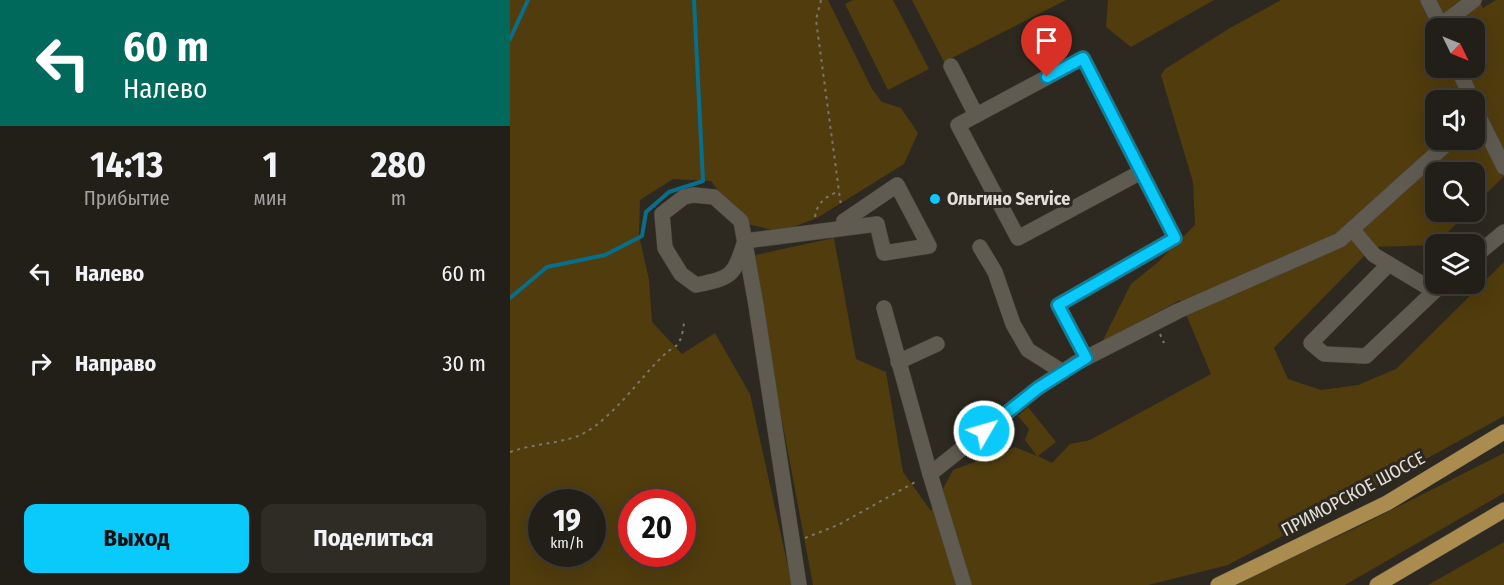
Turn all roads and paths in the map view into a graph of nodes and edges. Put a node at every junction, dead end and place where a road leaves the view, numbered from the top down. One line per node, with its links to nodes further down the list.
1 (821, 0): 12 (path)
2 (1428, 0): 4 (lane)
3 (1474, 0): 5 (lane)
4 (1437, 18)
5 (1452, 18)
6 (951, 66): 7 (lane)
7 (976, 115): 11 (lane); 11 (lane)
8 (1485, 130): 10 (lane)
9 (1440, 150): 14 (lane)
10 (1504, 167)
11 (1141, 172): 28 (lane)
12 (837, 192): 13 (path); 15 (path)
13 (844, 220): 13 (lane); 15 (lane)
14 (1352, 229): 20 (lane); 28 (lane)
15 (814, 232): 17 (lane)
16 (1504, 232): 19 (lane)
17 (746, 241): 17 (lane); 36 (lane)
18 (980, 247): 30 (lane)
19 (1485, 248)
20 (1389, 264): 21 (lane); 22 (lane)
21 (1425, 281)
22 (1431, 294)
23 (884, 308): 29 (lane)
24 (684, 323): 32 (path)
25 (1161, 338): 26 (path)
26 (1164, 343)
27 (937, 344): 29 (lane)
28 (1086, 358): 30 (lane)
29 (898, 362): 33 (lane)
30 (1063, 372): 33 (lane)
31 (1504, 432): 38 (main road, ПРИМОРСКОЕ ШОССЕ)
32 (510, 452)
33 (930, 474): 35 (path); 37 (lane)
34 (1504, 510): 39 (main road)
35 (805, 538)
36 (799, 585)
37 (964, 585)
38 (1218, 585)
39 (1377, 585)

